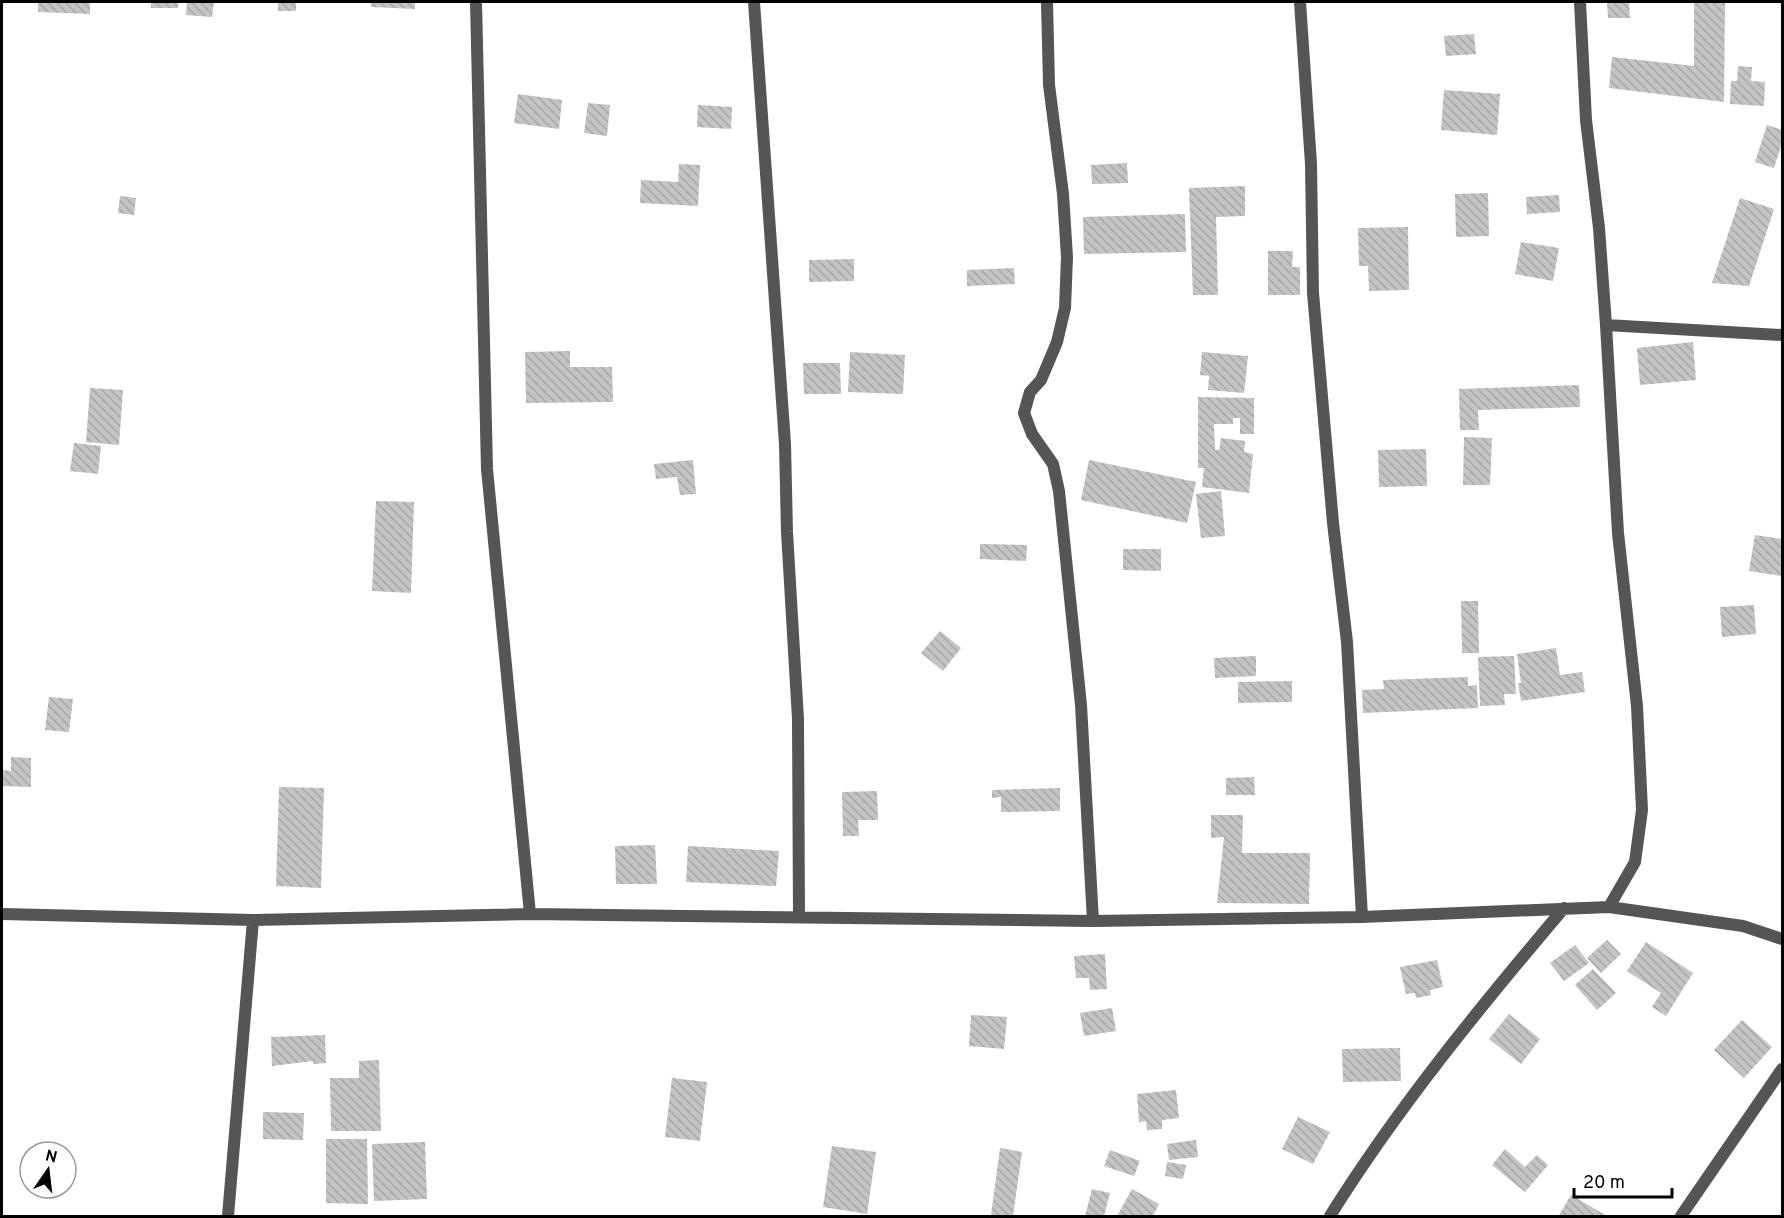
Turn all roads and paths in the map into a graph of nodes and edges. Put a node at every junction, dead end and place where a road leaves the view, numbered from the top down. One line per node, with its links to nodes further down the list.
1 (476, 2): 11 (street)
2 (754, 2): 12 (street)
3 (1047, 2): 15 (street)
4 (1300, 2): 13 (street)
5 (1580, 2): 6 (street)
6 (1606, 325): 7 (street); 8 (street)
7 (1782, 335)
8 (1609, 907): 9 (street); 16 (street)
9 (1564, 908): 13 (street); 19 (street)
10 (2, 914): 14 (street)
11 (530, 914): 12 (street); 14 (street)
12 (799, 916): 15 (street)
13 (1362, 916): 15 (street)
14 (252, 920): 18 (street)
15 (1093, 921)
16 (1782, 939)
17 (1782, 1069): 20 (street)
18 (228, 1216)
19 (1330, 1216)
20 (1681, 1216)

